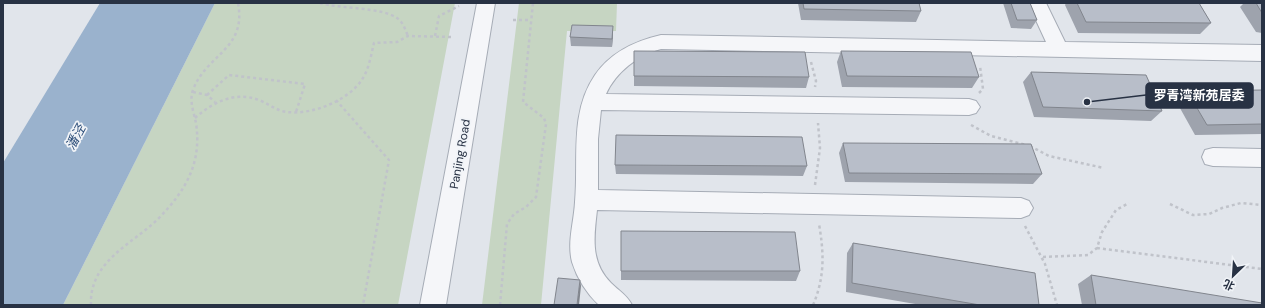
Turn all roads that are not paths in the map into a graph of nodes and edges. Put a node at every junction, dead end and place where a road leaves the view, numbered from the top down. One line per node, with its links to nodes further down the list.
1 (486, 3): 11 (street, Panjing Road)
2 (1037, 3): 3 (street)
3 (1059, 49): 4 (street); 5 (street)
4 (1262, 54)
5 (593, 102): 6 (street); 9 (street)
6 (969, 107)
7 (1213, 157): 8 (street)
8 (1262, 158)
9 (587, 200): 10 (street); 12 (street)
10 (1018, 208)
11 (433, 305)
12 (619, 305)

